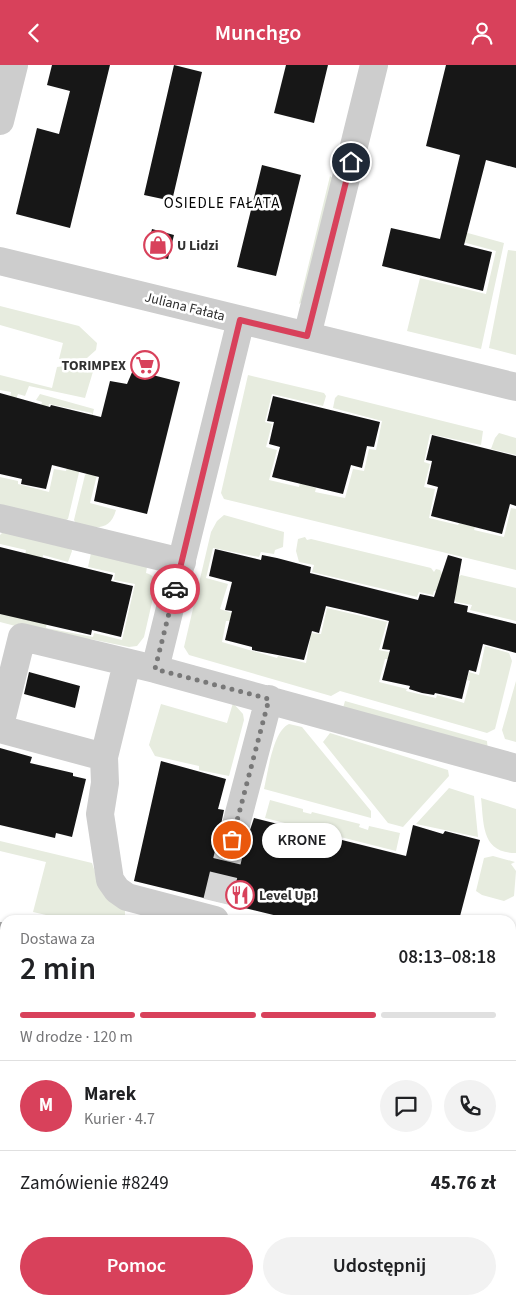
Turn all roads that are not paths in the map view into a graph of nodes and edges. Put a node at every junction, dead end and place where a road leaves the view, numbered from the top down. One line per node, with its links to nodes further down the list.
1 (14, 65): 3 (street)
2 (374, 65): 6 (street)
3 (0, 121)
4 (0, 261): 5 (street, Juliana Fałata)
5 (240, 320): 6 (street, Juliana Fałata); 9 (street)
6 (307, 336): 7 (street, Juliana Fałata)
7 (516, 387)
8 (0, 518): 9 (street)
9 (182, 563): 11 (street)
10 (127, 663): 11 (street); 13 (street); 15 (street)
11 (155, 669): 12 (street)
12 (269, 699): 16 (street); 17 (street)
13 (0, 725)
14 (0, 729): 15 (street)
15 (104, 757): 18 (street)
16 (516, 768)
17 (232, 840)
18 (215, 915)

